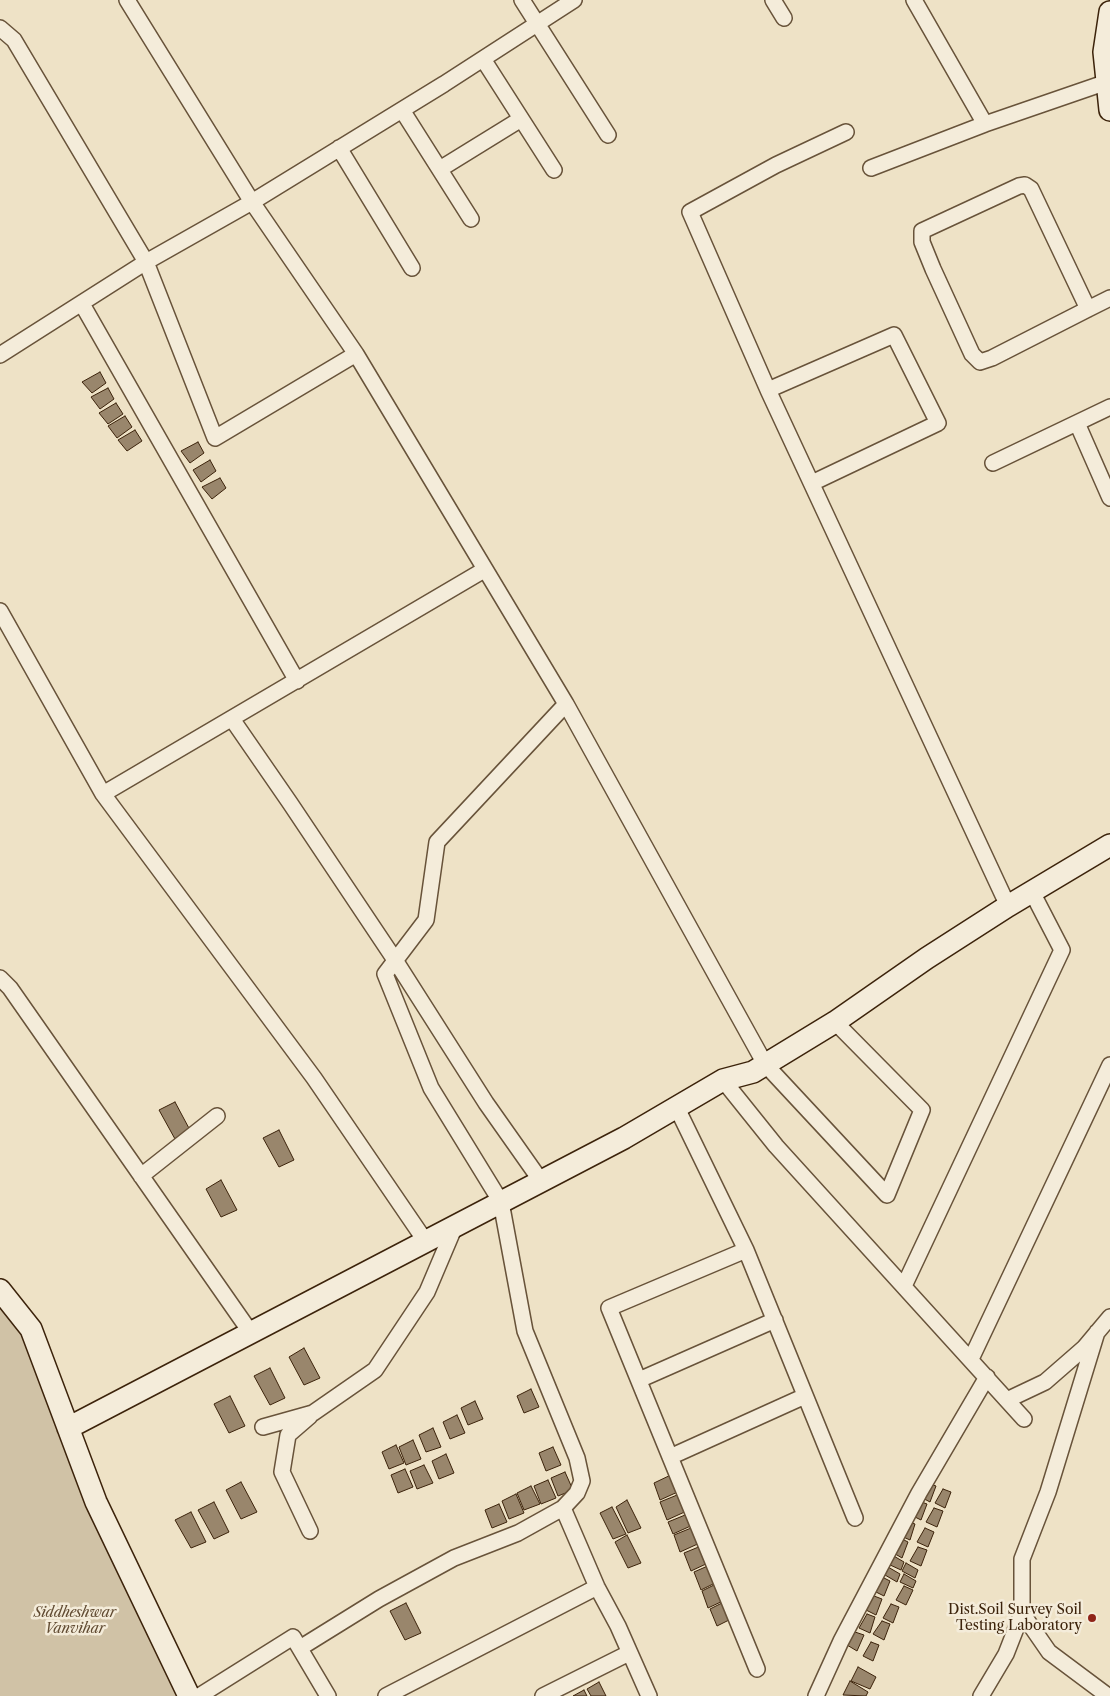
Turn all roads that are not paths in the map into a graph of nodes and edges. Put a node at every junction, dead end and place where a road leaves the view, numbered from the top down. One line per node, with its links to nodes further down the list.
1 (127, 0): 22 (street)
2 (522, 0): 8 (street)
3 (574, 0): 8 (street)
4 (773, 0): 7 (street)
5 (914, 0): 15 (street)
6 (1110, 12): 11 (street)
7 (784, 18)
8 (537, 25): 10 (street); 17 (street)
9 (0, 28): 24 (street)
10 (483, 59): 12 (street); 14 (street)
11 (1107, 82): 13 (street); 15 (street)
12 (402, 110): 18 (street); 20 (street)
13 (1110, 110)
14 (521, 119): 20 (street); 21 (street)
15 (985, 124): 19 (street)
16 (846, 132): 31 (street)
17 (608, 135)
18 (339, 148): 22 (street); 25 (street)
19 (871, 168)
20 (440, 169): 23 (street)
21 (554, 170)
22 (252, 202): 24 (street); 29 (street)
23 (472, 219)
24 (146, 262): 27 (street); 29 (street)
25 (412, 268)
26 (1110, 298): 28 (street)
27 (82, 304): 30 (street); 39 (street)
28 (1088, 309): 28 (street)
29 (356, 354): 37 (street)
30 (0, 355)
31 (768, 390): 35 (street); 35 (street)
32 (1110, 407): 33 (street)
33 (1077, 423): 34 (street); 36 (street)
34 (993, 463)
35 (812, 482): 45 (street)
36 (1110, 498)
37 (484, 570): 39 (street); 40 (street)
38 (0, 611): 42 (street)
39 (297, 681): 41 (street)
40 (566, 704): 46 (street); 49 (street)
41 (232, 719): 42 (street); 46 (street)
42 (103, 794): 58 (street)
43 (1110, 845): 44 (street)
44 (1032, 892): 45 (street); 60 (street)
45 (1008, 906): 48 (street)
46 (396, 960): 55 (street); 56 (street)
47 (0, 978): 54 (street)
48 (836, 1022): 49 (street); 49 (street)
49 (765, 1064): 51 (street)
50 (1110, 1065): 66 (street)
51 (723, 1080): 52 (street); 60 (street)
52 (676, 1106): 55 (street); 59 (street)
53 (217, 1116): 54 (street)
54 (141, 1176): 65 (street)
55 (541, 1182): 56 (street)
56 (501, 1202): 57 (street); 76 (street)
57 (455, 1226): 58 (street); 71 (street)
58 (426, 1242): 65 (street)
59 (746, 1250): 63 (street); 68 (street)
60 (904, 1286): 66 (street)
61 (0, 1290): 74 (street)
62 (1110, 1317): 64 (street)
63 (775, 1320): 68 (street); 69 (street)
64 (1097, 1332): 70 (street); 80 (street)
65 (251, 1333): 74 (street)
66 (970, 1359): 67 (street)
67 (987, 1377): 70 (street); 90 (street)
68 (639, 1380): 75 (street)
69 (805, 1396): 75 (street); 77 (street)
70 (1006, 1400): 72 (street)
71 (313, 1413): 73 (street); 78 (street)
72 (1024, 1419)
73 (263, 1427)
74 (68, 1428): 84 (street)
75 (670, 1456): 83 (street)
76 (563, 1508): 79 (street); 81 (street)
77 (855, 1518)
78 (310, 1531)
79 (597, 1587): 82 (street); 87 (street)
80 (1022, 1613): 91 (street); 92 (street)
81 (300, 1648): 85 (street); 86 (street)
82 (629, 1653): 88 (street); 89 (street)
83 (757, 1669)
84 (189, 1696)
85 (199, 1696)
86 (328, 1696)
87 (386, 1696)
88 (543, 1696)
89 (649, 1696)
90 (816, 1696)
91 (981, 1696)
92 (1108, 1696)

